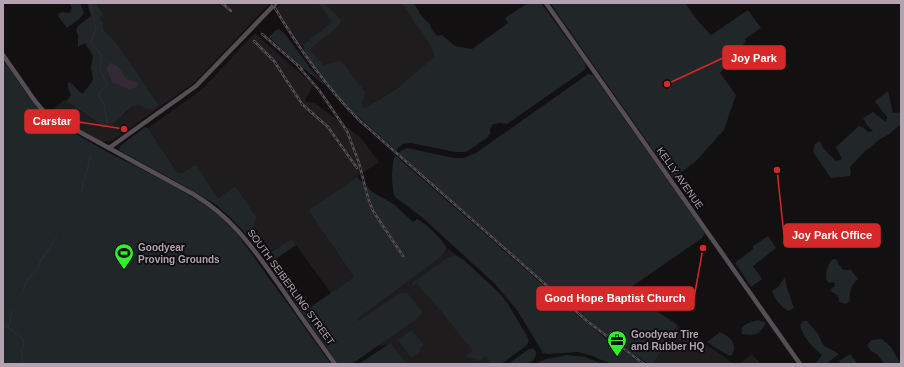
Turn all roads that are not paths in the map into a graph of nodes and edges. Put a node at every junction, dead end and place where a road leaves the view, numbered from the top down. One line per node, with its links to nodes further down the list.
1 (276, 3): 4 (main road)
2 (546, 3): 6 (main road, KELLY AVENUE)
3 (3, 54): 4 (main road, SOUTH SEIBERLING STREET)
4 (109, 148): 5 (main road, SOUTH SEIBERLING STREET)
5 (335, 364)
6 (800, 364)

